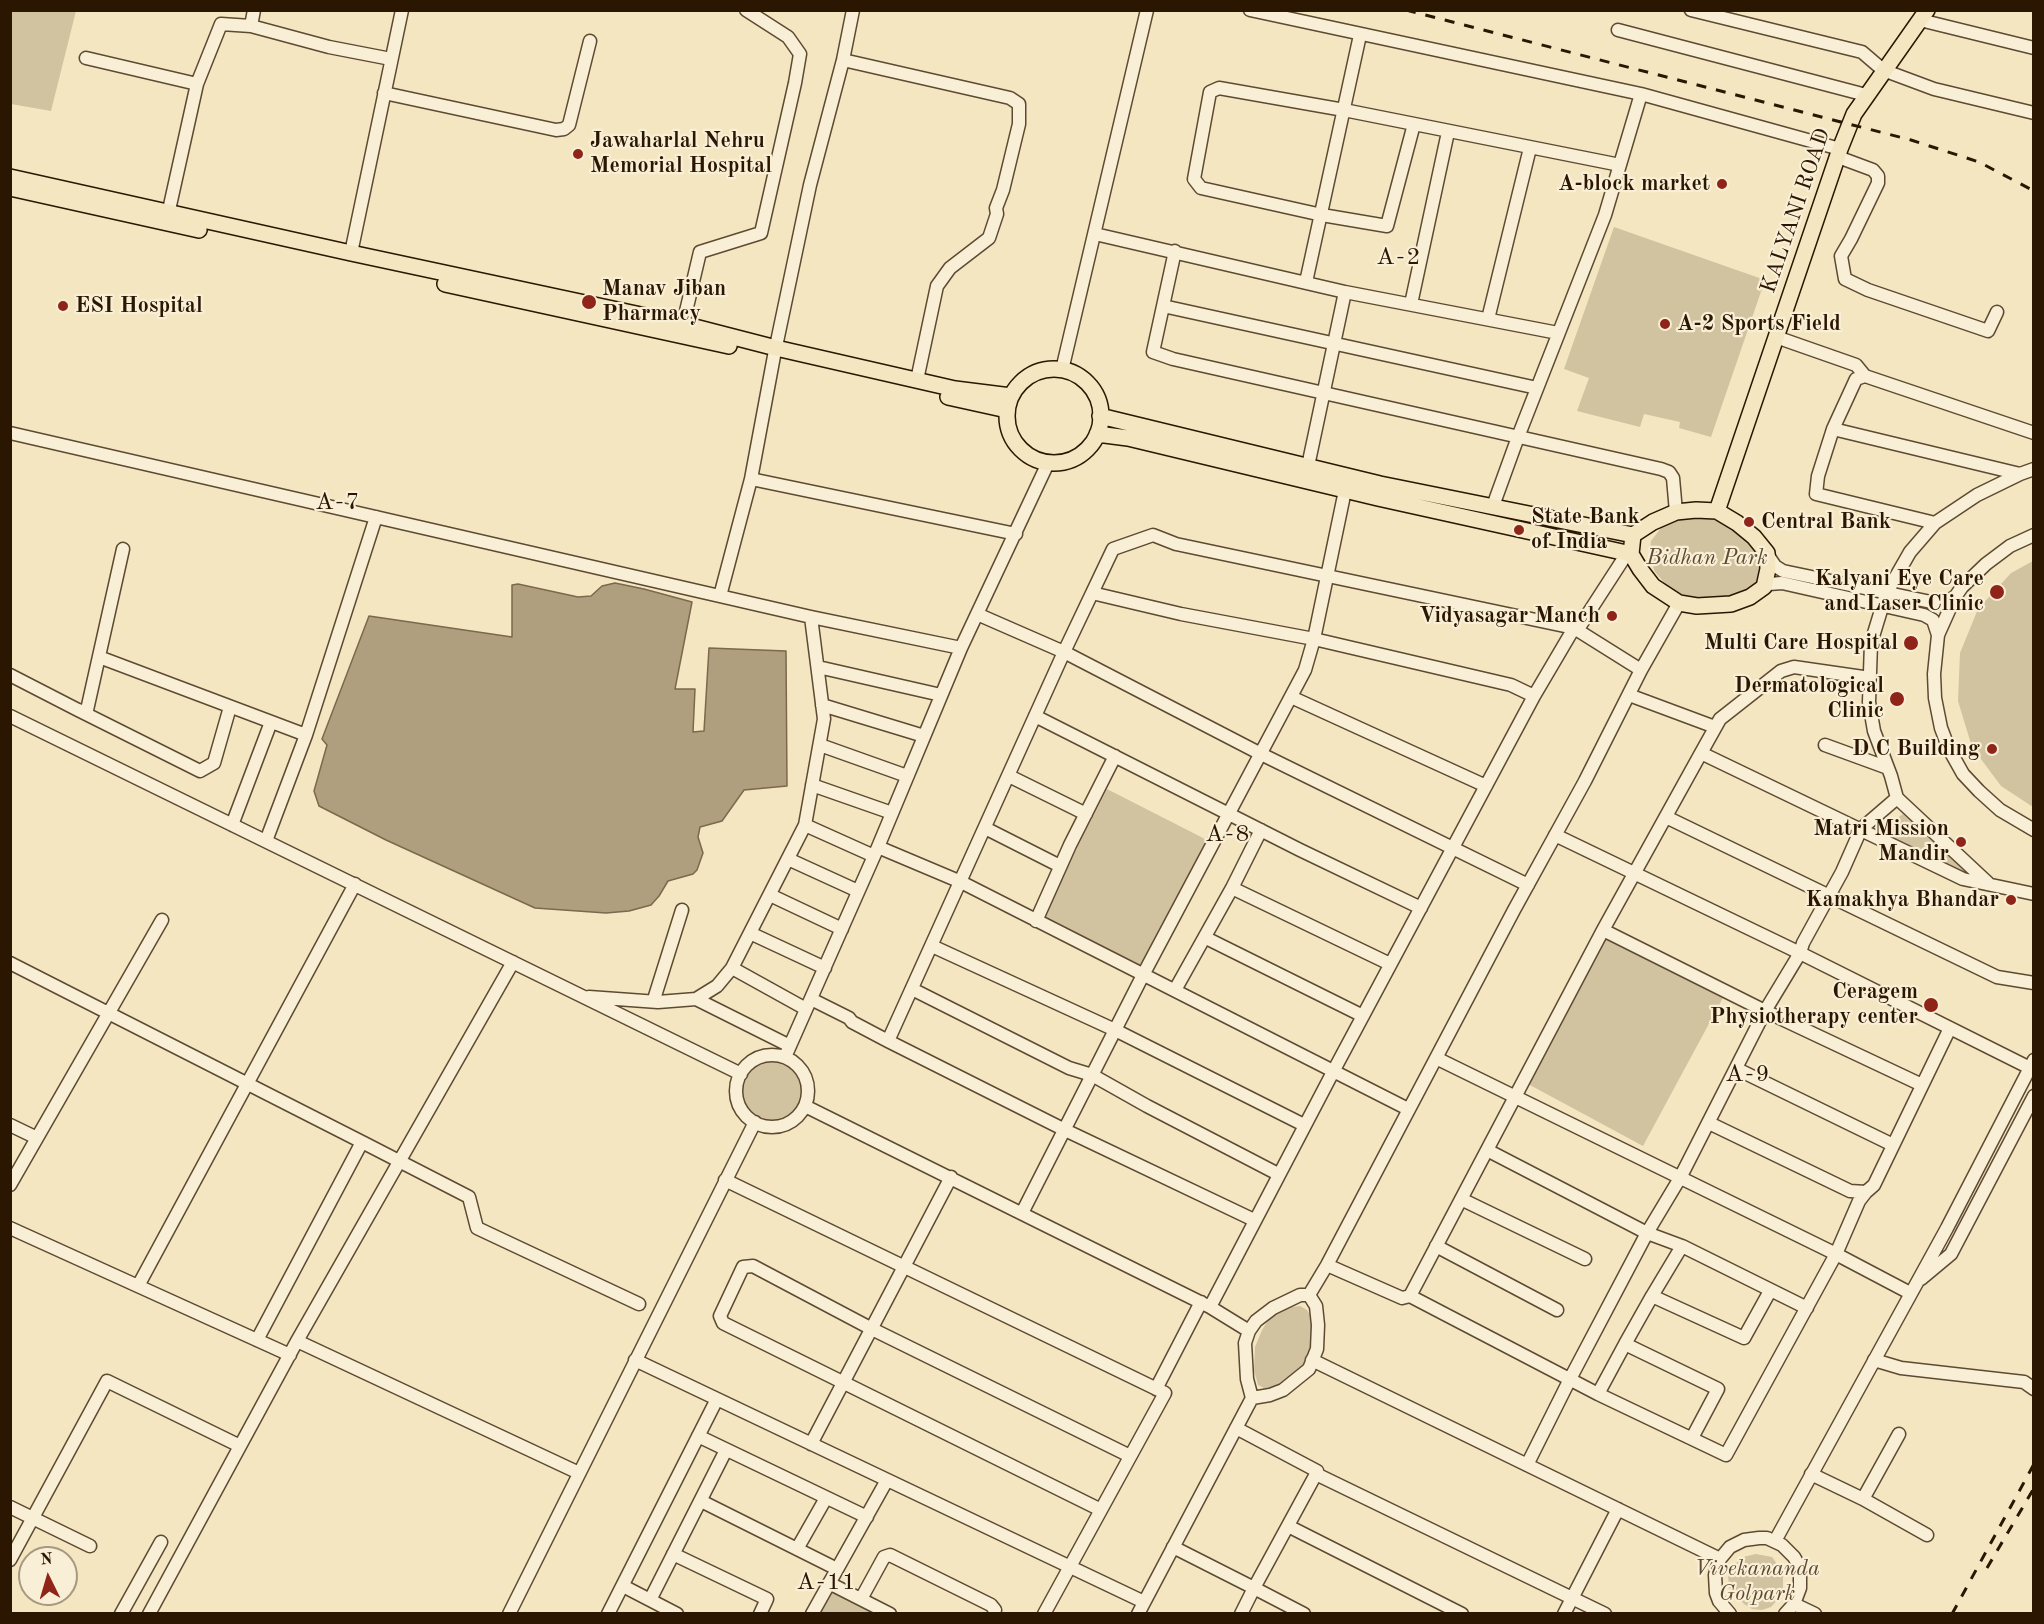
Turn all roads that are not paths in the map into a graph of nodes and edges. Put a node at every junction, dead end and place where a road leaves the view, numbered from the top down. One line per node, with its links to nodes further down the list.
1 (254, 10): 9 (street)
2 (402, 10): 15 (street)
3 (746, 10): 42 (street)
4 (853, 10): 16 (street)
5 (1148, 10): 33 (street)
6 (1250, 10): 11 (street)
7 (1691, 10): 17 (street)
8 (1923, 15): 13 (street); 17 (main road, KALYANI ROAD)
9 (251, 26): 15 (street); 18 (street)
10 (1618, 30): 21 (street)
11 (1360, 35): 20 (street); 22 (street)
12 (590, 41): 19 (street)
13 (2034, 48)
14 (86, 58): 18 (street)
15 (391, 59): 19 (street)
16 (843, 60): 46 (street); 49 (street)
17 (1883, 70): 21 (main road, KALYANI ROAD); 23 (street)
18 (197, 84): 32 (street)
19 (384, 93): 35 (street)
20 (1641, 94): 27 (street); 28 (street)
21 (1866, 95): 27 (main road, KALYANI ROAD)
22 (1344, 110): 24 (street); 31 (street); 31 (street)
23 (2034, 113)
24 (1414, 124): 25 (street); 31 (street)
25 (1448, 132): 26 (street); 38 (street)
26 (1530, 148): 28 (street); 41 (street)
27 (1839, 153): 40 (street); 44 (main road, KALYANI ROAD)
28 (1620, 165): 43 (street)
29 (10, 177): 32 (main road)
30 (10, 188): 32 (main road)
31 (1322, 215): 36 (street)
32 (167, 217): 35 (main road); 46 (main road)
33 (1095, 234): 34 (street); 47 (street)
34 (1175, 251): 36 (street); 39 (street)
35 (351, 253): 42 (main road)
36 (1306, 282): 37 (street)
37 (1345, 292): 38 (street); 45 (street)
38 (1411, 304): 41 (street)
39 (1163, 306): 45 (street); 51 (street)
40 (1997, 312)
41 (1488, 319): 43 (street)
42 (683, 324): 46 (main road)
43 (1558, 333): 50 (street)
44 (1776, 337): 48 (street); 66 (main road, KALYANI ROAD)
45 (1335, 342): 50 (street); 51 (street)
46 (775, 352): 49 (main road); 52 (main road); 63 (street)
47 (1062, 370): 52 (main road); 53 (main road)
48 (1865, 375): 54 (street); 55 (street)
49 (917, 380): 52 (main road)
50 (1537, 388): 58 (street)
51 (1323, 393): 58 (street); 60 (street)
52 (1009, 403): 59 (main road)
53 (1100, 417): 57 (main road); 60 (main road)
54 (1833, 429): 62 (street); 69 (street)
55 (2034, 433)
56 (10, 434): 68 (street)
57 (1097, 434): 59 (main road); 64 (main road)
58 (1518, 437): 65 (street); 67 (street)
59 (1048, 463): 70 (street)
60 (1308, 466): 64 (main road)
61 (2034, 469): 62 (street)
62 (2020, 474): 69 (street)
63 (751, 479): 70 (street); 79 (street)
64 (1347, 483): 65 (main road); 75 (main road); 76 (street)
65 (1493, 506): 71 (main road)
66 (1718, 511): 67 (main road); 74 (main road)
67 (1676, 512): 71 (main road)
68 (376, 517): 79 (street); 106 (street)
69 (1935, 523): 81 (street)
70 (1016, 534): 83 (street)
71 (1633, 535): 75 (main road)
72 (2034, 535): 80 (street)
73 (123, 549): 90 (street)
74 (1767, 553): 77 (main road); 81 (street)
75 (1631, 554): 82 (main road); 85 (street)
76 (1327, 576): 78 (street); 85 (street); 87 (street)
77 (1764, 587): 81 (street); 82 (main road)
78 (1092, 593): 87 (street); 89 (street)
79 (720, 596): 84 (street)
80 (1955, 597): 81 (street); 86 (street)
81 (1884, 599): 86 (street); 94 (street)
82 (1679, 603): 92 (street)
83 (977, 614): 88 (street); 89 (street)
84 (811, 617): 88 (street); 91 (street)
85 (1574, 628): 92 (street); 97 (street)
86 (1938, 635): 128 (street)
87 (1314, 639): 97 (street); 98 (street)
88 (961, 648): 95 (street)
89 (1064, 652): 103 (street); 111 (street)
90 (99, 657): 100 (street); 101 (street)
91 (818, 667): 95 (street); 99 (street)
92 (1641, 670): 96 (street)
93 (10, 675): 101 (street)
94 (1870, 678): 105 (street); 113 (street)
95 (941, 695): 107 (street)
96 (1629, 695): 105 (street); 129 (street)
97 (1534, 696): 117 (street)
98 (1291, 697): 111 (street); 117 (street)
99 (822, 705): 107 (street); 109 (street)
100 (230, 707): 101 (street); 104 (street)
101 (80, 711)
102 (10, 716): 123 (street)
103 (1035, 716): 112 (street); 115 (street)
104 (271, 722): 106 (street); 123 (street)
105 (1715, 727): 110 (street)
106 (306, 735): 130 (street)
107 (924, 736): 114 (street)
108 (1826, 744): 113 (street)
109 (819, 745): 114 (street); 116 (street)
110 (1701, 753): 122 (street); 126 (street)
111 (1261, 754): 121 (street); 131 (street)
112 (1115, 756): 120 (street); 121 (street)
113 (1888, 768): 118 (street)
114 (907, 776): 119 (street)
115 (1009, 776): 120 (street); 125 (street)
116 (812, 785): 119 (street); 124 (street)
117 (1486, 786): 131 (street)
118 (1897, 798): 126 (street); 138 (street)
119 (892, 813): 132 (street)
120 (1086, 814): 134 (street)
121 (1228, 814): 127 (street); 160 (street)
122 (1666, 817): 135 (street); 144 (street)
123 (231, 825): 130 (street)
124 (805, 825): 132 (street); 133 (street)
125 (985, 828): 134 (street); 136 (street)
126 (1861, 829): 138 (street); 144 (street)
127 (1261, 830): 140 (street); 145 (street)
128 (2034, 830)
129 (1555, 835): 135 (street); 139 (street)
130 (266, 841): 137 (street)
131 (1453, 848): 139 (street); 145 (street)
132 (876, 851): 136 (street); 141 (street)
133 (788, 859): 141 (street); 143 (street)
134 (1060, 866): 148 (street)
135 (1636, 874): 150 (street); 154 (street)
136 (961, 882): 148 (street); 153 (street)
137 (356, 884): 155 (street); 181 (street)
138 (1989, 884): 142 (street)
139 (1528, 885): 175 (street)
140 (1232, 888): 152 (street); 157 (street)
141 (858, 891): 149 (street)
142 (2034, 894)
143 (770, 895): 149 (street); 151 (street)
144 (1828, 897): 154 (street); 161 (street)
145 (1421, 908): 157 (street)
146 (682, 910): 166 (street)
147 (162, 920): 169 (street)
148 (1036, 921): 160 (street)
149 (842, 929): 159 (street)
150 (1603, 930): 168 (street); 184 (street)
151 (750, 933): 158 (street); 159 (street)
152 (1206, 938): 163 (street); 170 (street)
153 (932, 946): 162 (street); 172 (street)
154 (1800, 953): 168 (street); 171 (street)
155 (513, 962): 164 (street); 196 (street)
156 (10, 963): 169 (street)
157 (1390, 964): 170 (street)
158 (732, 968): 165 (street); 167 (street)
159 (825, 968): 167 (street)
160 (1143, 975): 163 (street); 172 (street)
161 (2034, 983)
162 (912, 989): 173 (street); 180 (street)
163 (1176, 990): 177 (street)
164 (583, 996): 166 (street); 179 (street)
165 (696, 999): 166 (street); 174 (street)
166 (658, 1002)
167 (808, 1004): 173 (street); 174 (street)
168 (1765, 1011): 178 (street); 182 (street)
169 (108, 1012): 181 (street); 192 (street)
170 (1363, 1016): 177 (street)
171 (1950, 1028): 176 (street); 182 (street)
172 (1115, 1030): 180 (street); 190 (street)
173 (888, 1041): 191 (street)
174 (788, 1052): 179 (street); 185 (street)
175 (1436, 1058): 184 (street); 186 (street)
176 (2032, 1064): 215 (street)
177 (1334, 1070): 186 (street); 190 (street)
178 (1737, 1070): 188 (street); 194 (street)
179 (741, 1074): 187 (street)
180 (1092, 1076): 191 (street); 197 (street)
181 (248, 1084): 193 (street); 214 (street)
182 (1922, 1085): 194 (street)
183 (2034, 1096): 215 (street)
184 (1515, 1097): 195 (street); 199 (street)
185 (805, 1106): 187 (street); 198 (street)
186 (1408, 1108): 212 (street)
187 (754, 1122): 200 (street)
188 (1709, 1123): 199 (street); 202 (street)
189 (10, 1125): 192 (street)
190 (1304, 1125): 197 (street)
191 (1065, 1130): 204 (street); 205 (street)
192 (37, 1138): 201 (street)
193 (362, 1142): 196 (street); 226 (street)
194 (1893, 1145): 202 (street)
195 (1486, 1150): 203 (street); 207 (street)
196 (399, 1162): 220 (street); 227 (street)
197 (1278, 1174): 205 (street)
198 (951, 1178): 204 (street); 213 (street)
199 (1680, 1178): 207 (street); 210 (street)
200 (725, 1180): 213 (street); 230 (street)
201 (10, 1185)
202 (1866, 1192): 210 (street)
203 (1461, 1199): 208 (street); 211 (street)
204 (1022, 1213): 221 (street)
205 (1254, 1220): 221 (street)
206 (10, 1228): 214 (street)
207 (1647, 1233): 209 (street); 233 (street)
208 (1436, 1246): 218 (street); 223 (street)
209 (1682, 1246): 216 (street); 219 (street)
210 (1836, 1254): 215 (street); 222 (street)
211 (1585, 1259)
212 (1327, 1265): 217 (street); 218 (street)
213 (904, 1266): 224 (street); 235 (street)
214 (138, 1286): 226 (street)
215 (1913, 1288): 232 (street)
216 (1770, 1291): 219 (street); 222 (street)
217 (1309, 1295): 225 (street); 231 (street)
218 (1410, 1296): 233 (street)
219 (1652, 1296): 228 (street)
220 (639, 1304)
221 (1206, 1304): 225 (street); 235 (street)
222 (1807, 1308): 243 (street)
223 (1557, 1310)
224 (872, 1329): 234 (street); 234 (street); 247 (street)
225 (1249, 1331): 238 (street)
226 (257, 1340): 229 (street)
227 (297, 1341): 229 (street); 249 (street)
228 (1625, 1344): 237 (street); 243 (street)
229 (290, 1355): 245 (street)
230 (635, 1360): 239 (street); 249 (street)
231 (1312, 1360): 238 (street); 248 (street)
232 (1874, 1360): 236 (street); 251 (street)
233 (1570, 1379): 237 (street); 248 (street)
234 (843, 1383): 244 (street); 258 (street)
235 (1156, 1389): 247 (street)
236 (2034, 1389)
237 (1598, 1394): 243 (street)
238 (1252, 1398): 240 (street)
239 (717, 1399): 242 (street); 244 (street)
240 (1236, 1428): 250 (street); 266 (street)
241 (1899, 1434): 254 (street)
242 (698, 1436): 246 (street); 274 (street)
243 (1692, 1438)
244 (811, 1444): 252 (street)
245 (240, 1446): 260 (street); 283 (street)
246 (726, 1450): 253 (street); 255 (street)
247 (1130, 1456): 258 (street)
248 (1527, 1465): 257 (street)
249 (579, 1473): 281 (street)
250 (1316, 1474): 261 (street); 276 (street)
251 (1811, 1474): 254 (street); 263 (street)
252 (887, 1480): 259 (street); 271 (street)
253 (826, 1498): 259 (street); 267 (street)
254 (1863, 1499): 262 (street)
255 (701, 1501): 267 (street); 268 (street)
256 (10, 1507): 260 (street)
257 (1618, 1509): 269 (street); 276 (street)
258 (1101, 1510): 271 (street)
259 (867, 1517): 272 (street)
260 (33, 1518): 265 (street); 270 (street)
261 (1288, 1526): 275 (street); 294 (street)
262 (1927, 1535)
263 (1775, 1541): 269 (street); 280 (street)
264 (161, 1542): 282 (street)
265 (90, 1546)
266 (1173, 1547): 275 (street); 279 (street)
267 (797, 1549): 272 (street)
268 (673, 1554): 278 (street); 286 (street)
269 (1720, 1559): 297 (street)
270 (10, 1560)
271 (1069, 1566): 279 (street); 290 (street)
272 (837, 1569): 273 (street)
273 (830, 1583): 277 (street); 287 (street)
274 (623, 1586): 278 (street); 284 (street)
275 (1254, 1588): 292 (street); 293 (street)
276 (1572, 1598): 295 (street); 296 (street)
277 (861, 1599): 288 (street); 289 (street)
278 (650, 1600): 285 (street)
279 (1144, 1602): 291 (street)
280 (1794, 1604): 298 (street); 299 (street)
281 (510, 1613)
282 (121, 1614)
283 (149, 1614)
284 (608, 1614)
285 (677, 1614)
286 (760, 1614)
287 (812, 1614)
288 (890, 1614)
289 (994, 1614)
290 (1044, 1614)
291 (1138, 1614)
292 (1241, 1614)
293 (1304, 1614)
294 (1462, 1614)
295 (1564, 1614)
296 (1605, 1614)
297 (1730, 1614)
298 (1785, 1614)
299 (1815, 1614)

